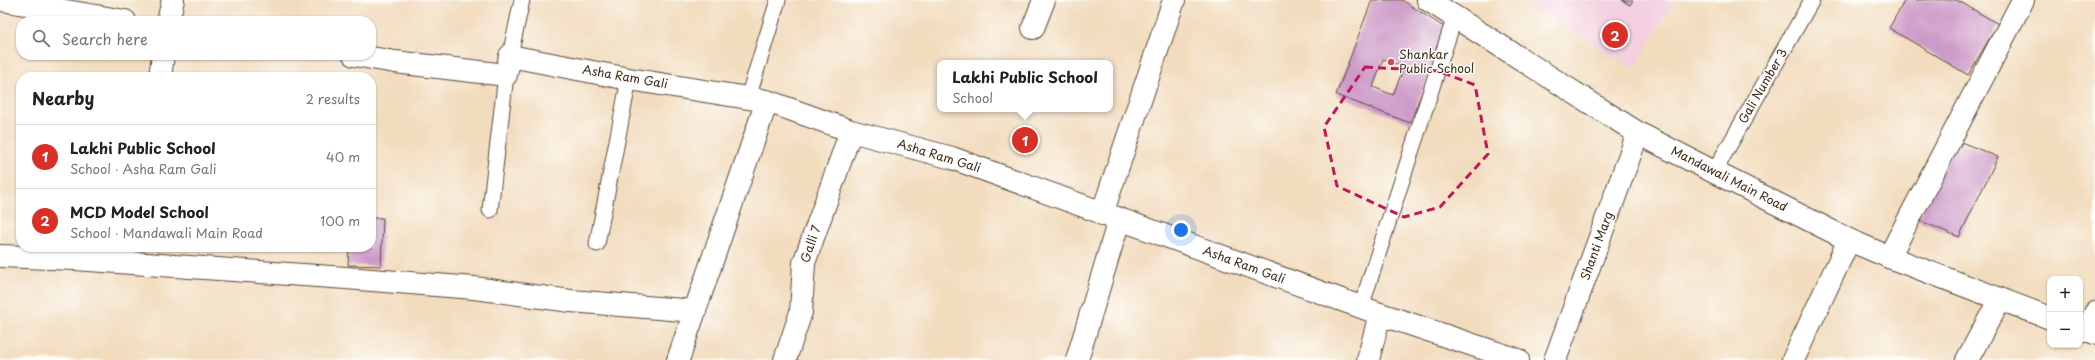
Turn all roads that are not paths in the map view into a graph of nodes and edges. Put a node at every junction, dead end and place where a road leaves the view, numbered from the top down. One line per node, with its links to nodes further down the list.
1 (2, 0): 10 (street)
2 (173, 0): 11 (street)
3 (522, 0): 16 (lane)
4 (778, 0): 19 (lane)
5 (1044, 0): 13 (street)
6 (1174, 0): 24 (street)
7 (1428, 0): 12 (street, Mandawali Main Road)
8 (1812, 0): 22 (lane, Gali Number 3)
9 (2022, 0): 29 (street)
10 (96, 16)
11 (169, 16)
12 (1454, 16): 21 (street, Mandawali Main Road); 31 (lane)
13 (1033, 28)
14 (376, 59): 16 (street, Asha Ram Gali)
15 (162, 60): 17 (street)
16 (508, 65): 18 (street, Asha Ram Gali); 23 (lane)
17 (161, 72)
18 (629, 79): 19 (street, Asha Ram Gali); 26 (lane)
19 (758, 99): 20 (street, Asha Ram Gali); 32 (street)
20 (850, 131): 24 (street, Asha Ram Gali); 35 (street, Galli 7)
21 (1638, 133): 22 (street, Mandawali Main Road); 39 (street, Shanti Marg)
22 (1714, 172): 25 (street, Mandawali Main Road)
23 (490, 210)
24 (1111, 217): 31 (street, Asha Ram Gali); 36 (street)
25 (1849, 240): 29 (street, Mandawali Main Road); 40 (street)
26 (597, 244)
27 (137, 255): 28 (street); 32 (street)
28 (0, 256)
29 (1889, 257): 30 (street, Mandawali Main Road)
30 (2000, 300): 33 (street, Mandawali Main Road); 41 (street)
31 (1371, 310): 37 (street); 38 (street, Asha Ram Gali)
32 (695, 311): 34 (street)
33 (2047, 317)
34 (678, 360)
35 (785, 360)
36 (1078, 360)
37 (1368, 360)
38 (1518, 360)
39 (1555, 360)
40 (1793, 360)
41 (1967, 360)

